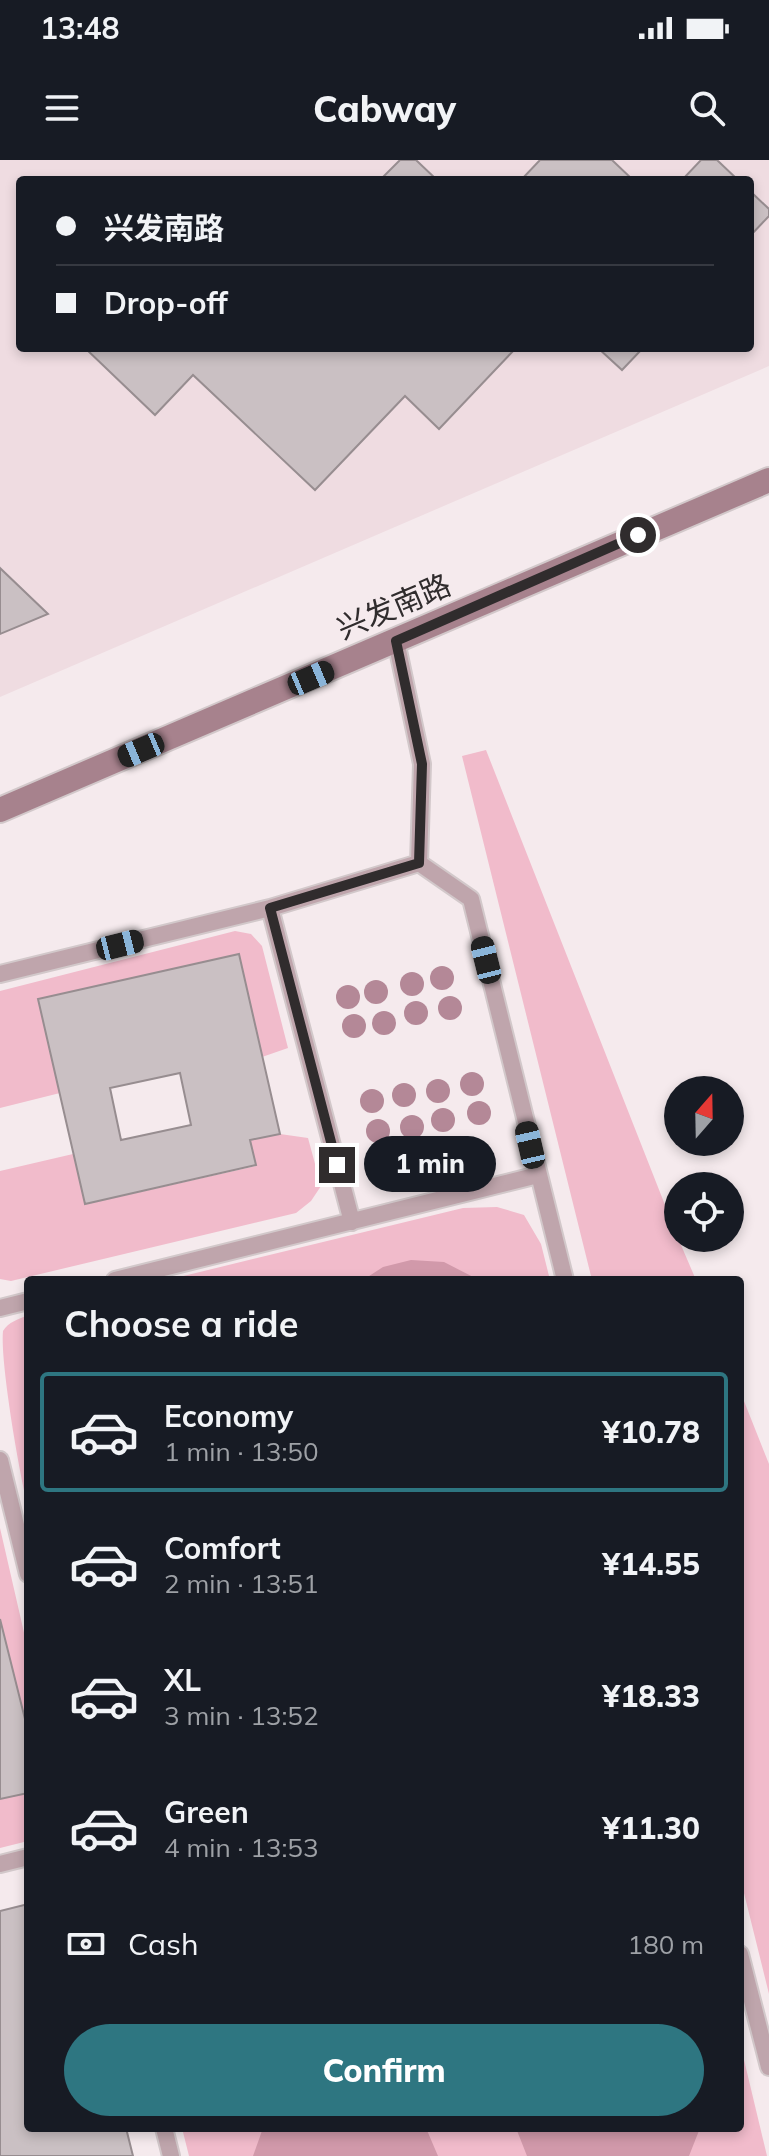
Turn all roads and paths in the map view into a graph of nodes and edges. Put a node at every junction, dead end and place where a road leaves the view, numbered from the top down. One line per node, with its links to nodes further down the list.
1 (769, 480): 2 (street, 兴发南路)
2 (396, 641): 3 (street, 兴发南路); 4 (lane)
3 (0, 810)
4 (419, 863): 5 (lane); 7 (lane)
5 (270, 908): 6 (lane); 8 (lane)
6 (0, 974)
7 (538, 1175): 8 (lane); 10 (lane)
8 (352, 1222): 9 (lane)
9 (131, 1276)
10 (564, 1276)
11 (24, 1302): 12 (lane)
12 (0, 1308)
13 (0, 1460): 14 (lane)
14 (24, 1558)
15 (24, 1858): 16 (lane)
16 (0, 1864)
17 (744, 1970): 18 (lane)
18 (769, 2067)
19 (165, 2132): 20 (lane)
20 (171, 2156)

